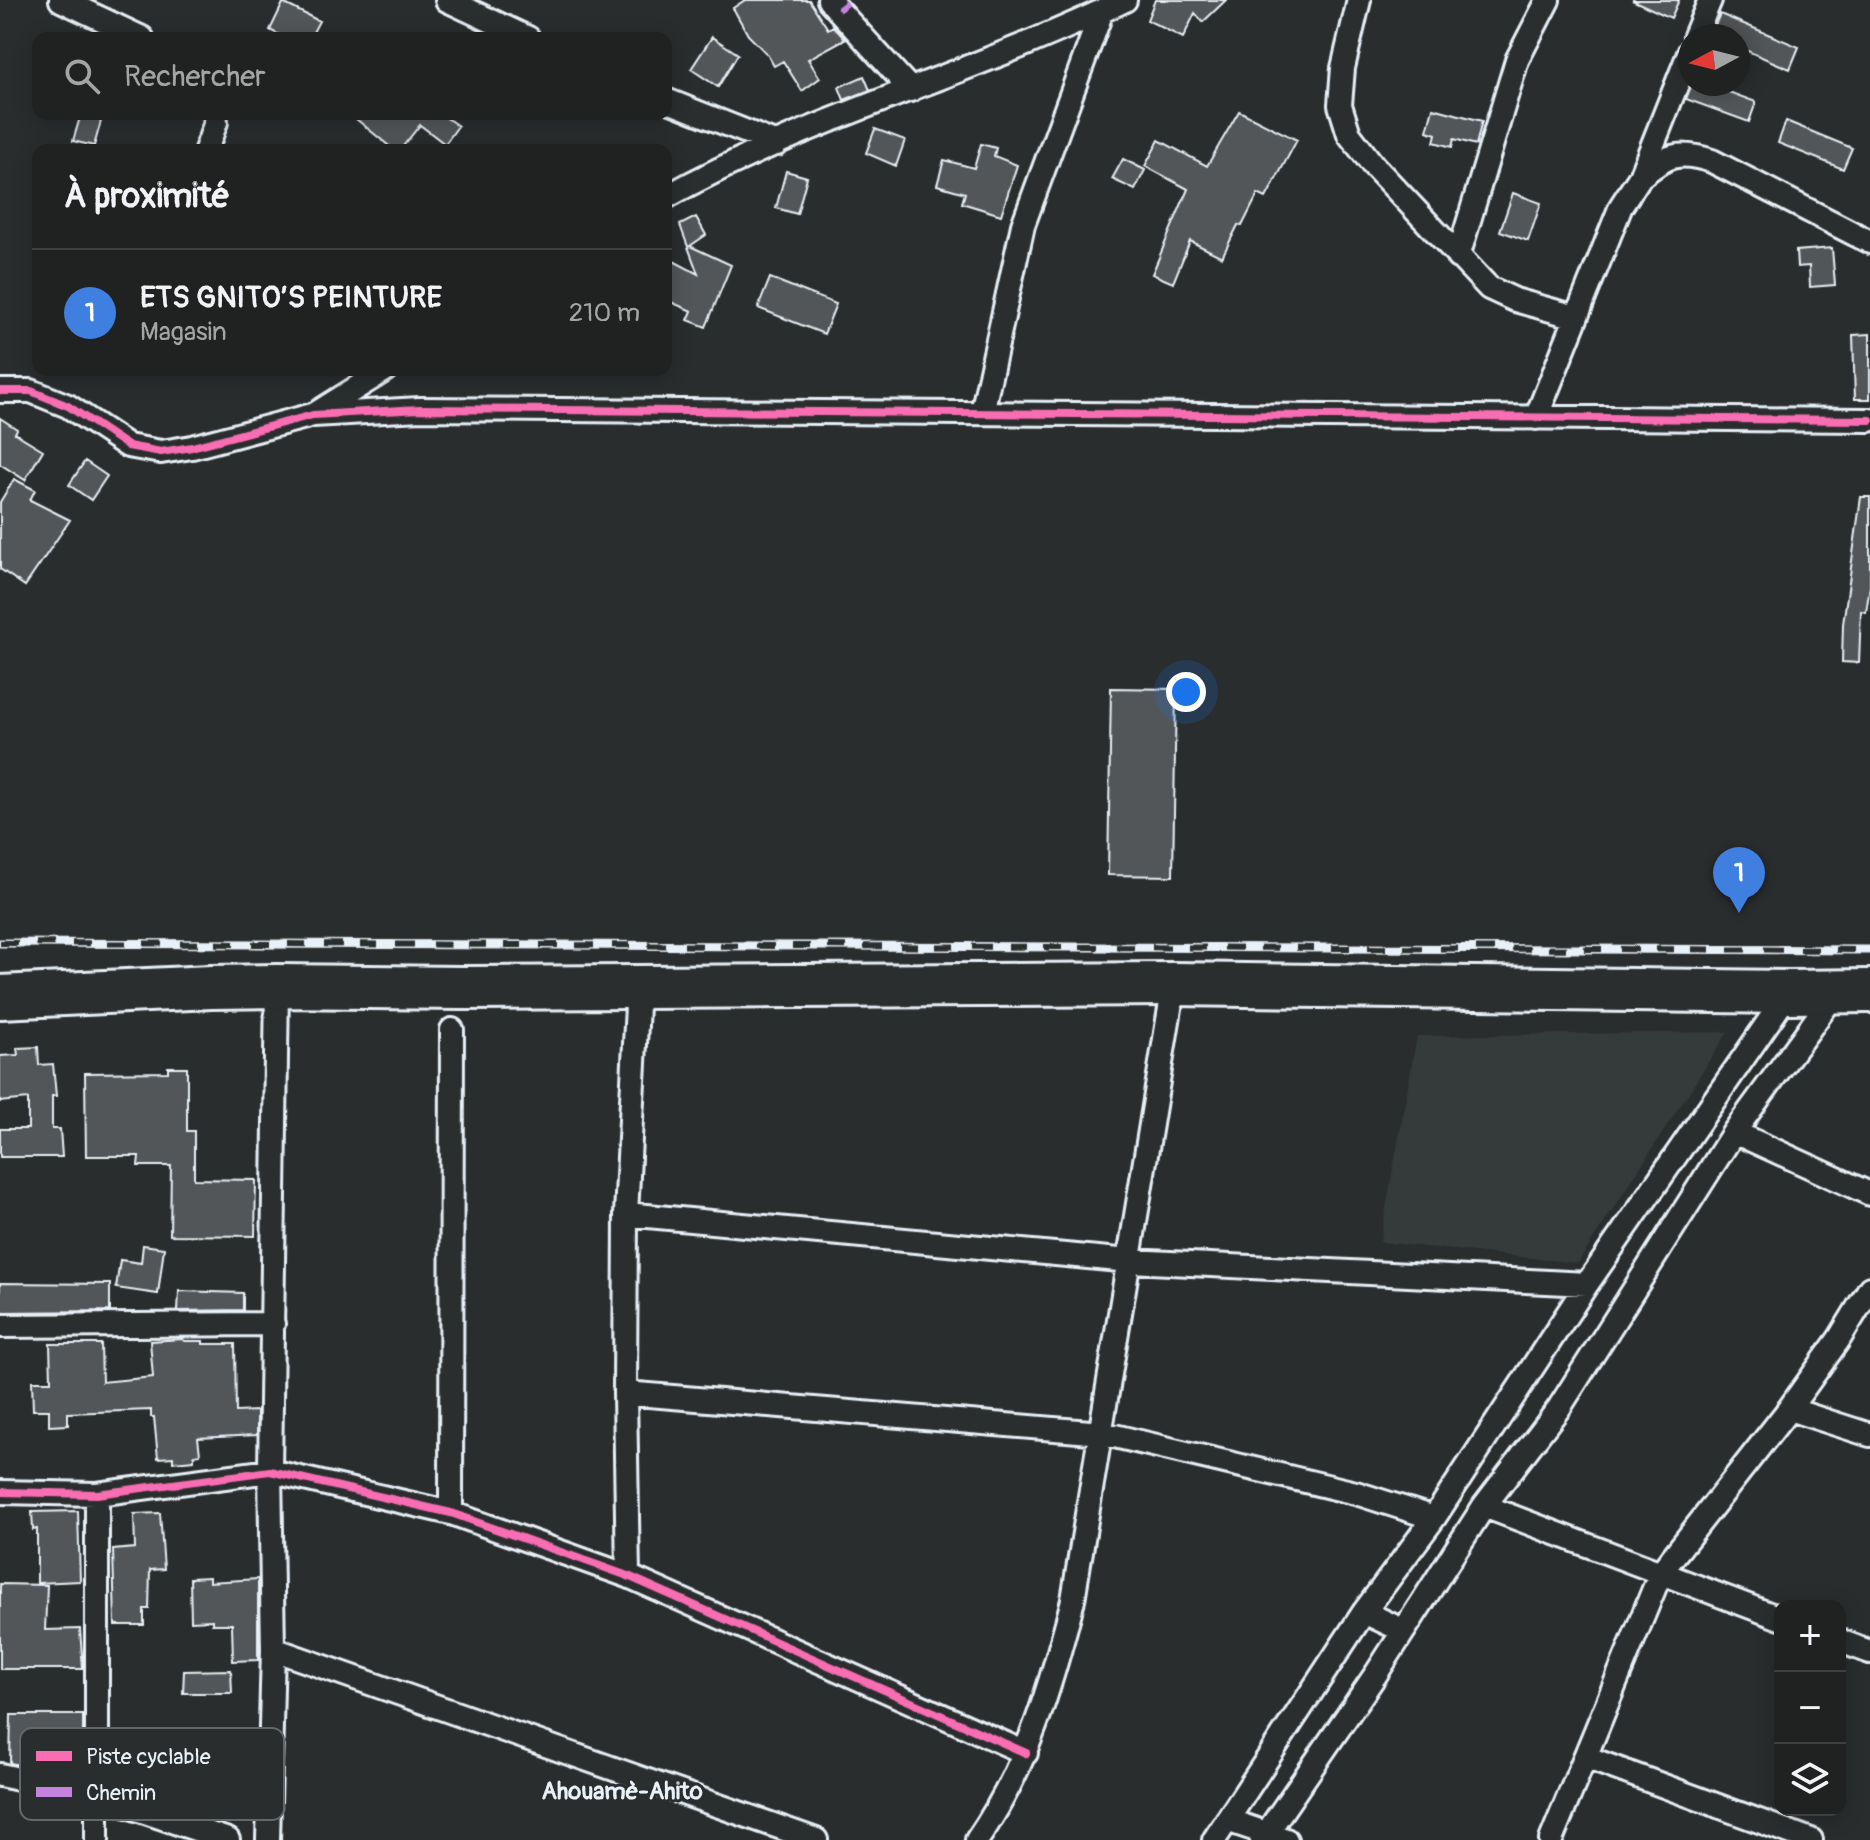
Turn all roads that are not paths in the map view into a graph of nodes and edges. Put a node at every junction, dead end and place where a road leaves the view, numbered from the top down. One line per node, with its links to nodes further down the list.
1 (61, 0): 10 (street)
2 (447, 0): 11 (street)
3 (829, 0): 13 (street)
4 (1125, 0): 8 (street)
5 (1359, 0): 21 (street)
6 (1548, 0): 21 (street)
7 (1710, 0): 9 (street)
8 (1102, 11): 13 (street); 25 (street)
9 (1700, 24)
10 (129, 32)
11 (515, 32)
12 (1678, 81): 18 (street)
13 (911, 90): 17 (street)
14 (672, 102): 17 (street)
15 (216, 120): 16 (street)
16 (208, 144)
17 (777, 144): 19 (street)
18 (1640, 177): 20 (street); 22 (street)
19 (672, 194)
20 (1870, 242)
21 (1458, 257): 22 (street)
22 (1576, 317): 27 (street)
23 (364, 376): 26 (street)
24 (0, 391): 26 (street)
25 (982, 413): 26 (street); 27 (street)
26 (313, 415)
27 (1536, 418): 28 (street)
28 (1870, 420)
29 (1174, 984): 31 (highway); 33 (highway); 39 (street)
30 (277, 986): 31 (highway); 34 (highway); 42 (street)
31 (638, 987): 38 (street)
32 (1854, 991): 33 (highway); 36 (street)
33 (1789, 992): 40 (street)
34 (0, 997)
35 (452, 1030): 52 (street)
36 (1734, 1132): 37 (street); 51 (street)
37 (1870, 1194)
38 (626, 1214): 39 (street); 44 (street)
39 (1130, 1261): 40 (street); 46 (street)
40 (1587, 1284): 53 (street)
41 (1870, 1288): 45 (street)
42 (273, 1324): 43 (street); 48 (street)
43 (0, 1326)
44 (625, 1393): 46 (street); 55 (street)
45 (1789, 1409): 47 (street); 54 (street)
46 (1102, 1433): 53 (street); 64 (street)
47 (1870, 1435)
48 (270, 1471): 50 (street); 52 (street); 60 (street)
49 (0, 1492): 50 (street)
50 (97, 1494): 62 (street)
51 (1484, 1506): 54 (street); 58 (street)
52 (451, 1513): 55 (street)
53 (1434, 1518): 56 (street)
54 (1661, 1572): 57 (street); 65 (street)
55 (628, 1576): 64 (street)
56 (1364, 1612): 58 (street); 71 (street)
57 (1774, 1616)
58 (1402, 1630): 72 (street)
59 (1846, 1643): 61 (street)
60 (273, 1649): 63 (street); 76 (street)
61 (1870, 1652)
62 (95, 1728)
63 (271, 1728)
64 (1026, 1753): 77 (street)
65 (1585, 1757): 79 (street); 80 (street)
66 (0, 1775): 67 (street)
67 (20, 1779)
68 (96, 1820): 73 (street)
69 (169, 1820): 74 (street)
70 (269, 1820): 75 (street)
71 (1227, 1820): 72 (street); 78 (street)
72 (1271, 1838)
73 (97, 1840)
74 (228, 1840)
75 (268, 1840)
76 (816, 1840)
77 (977, 1840)
78 (1214, 1840)
79 (1551, 1840)
80 (1811, 1840)

